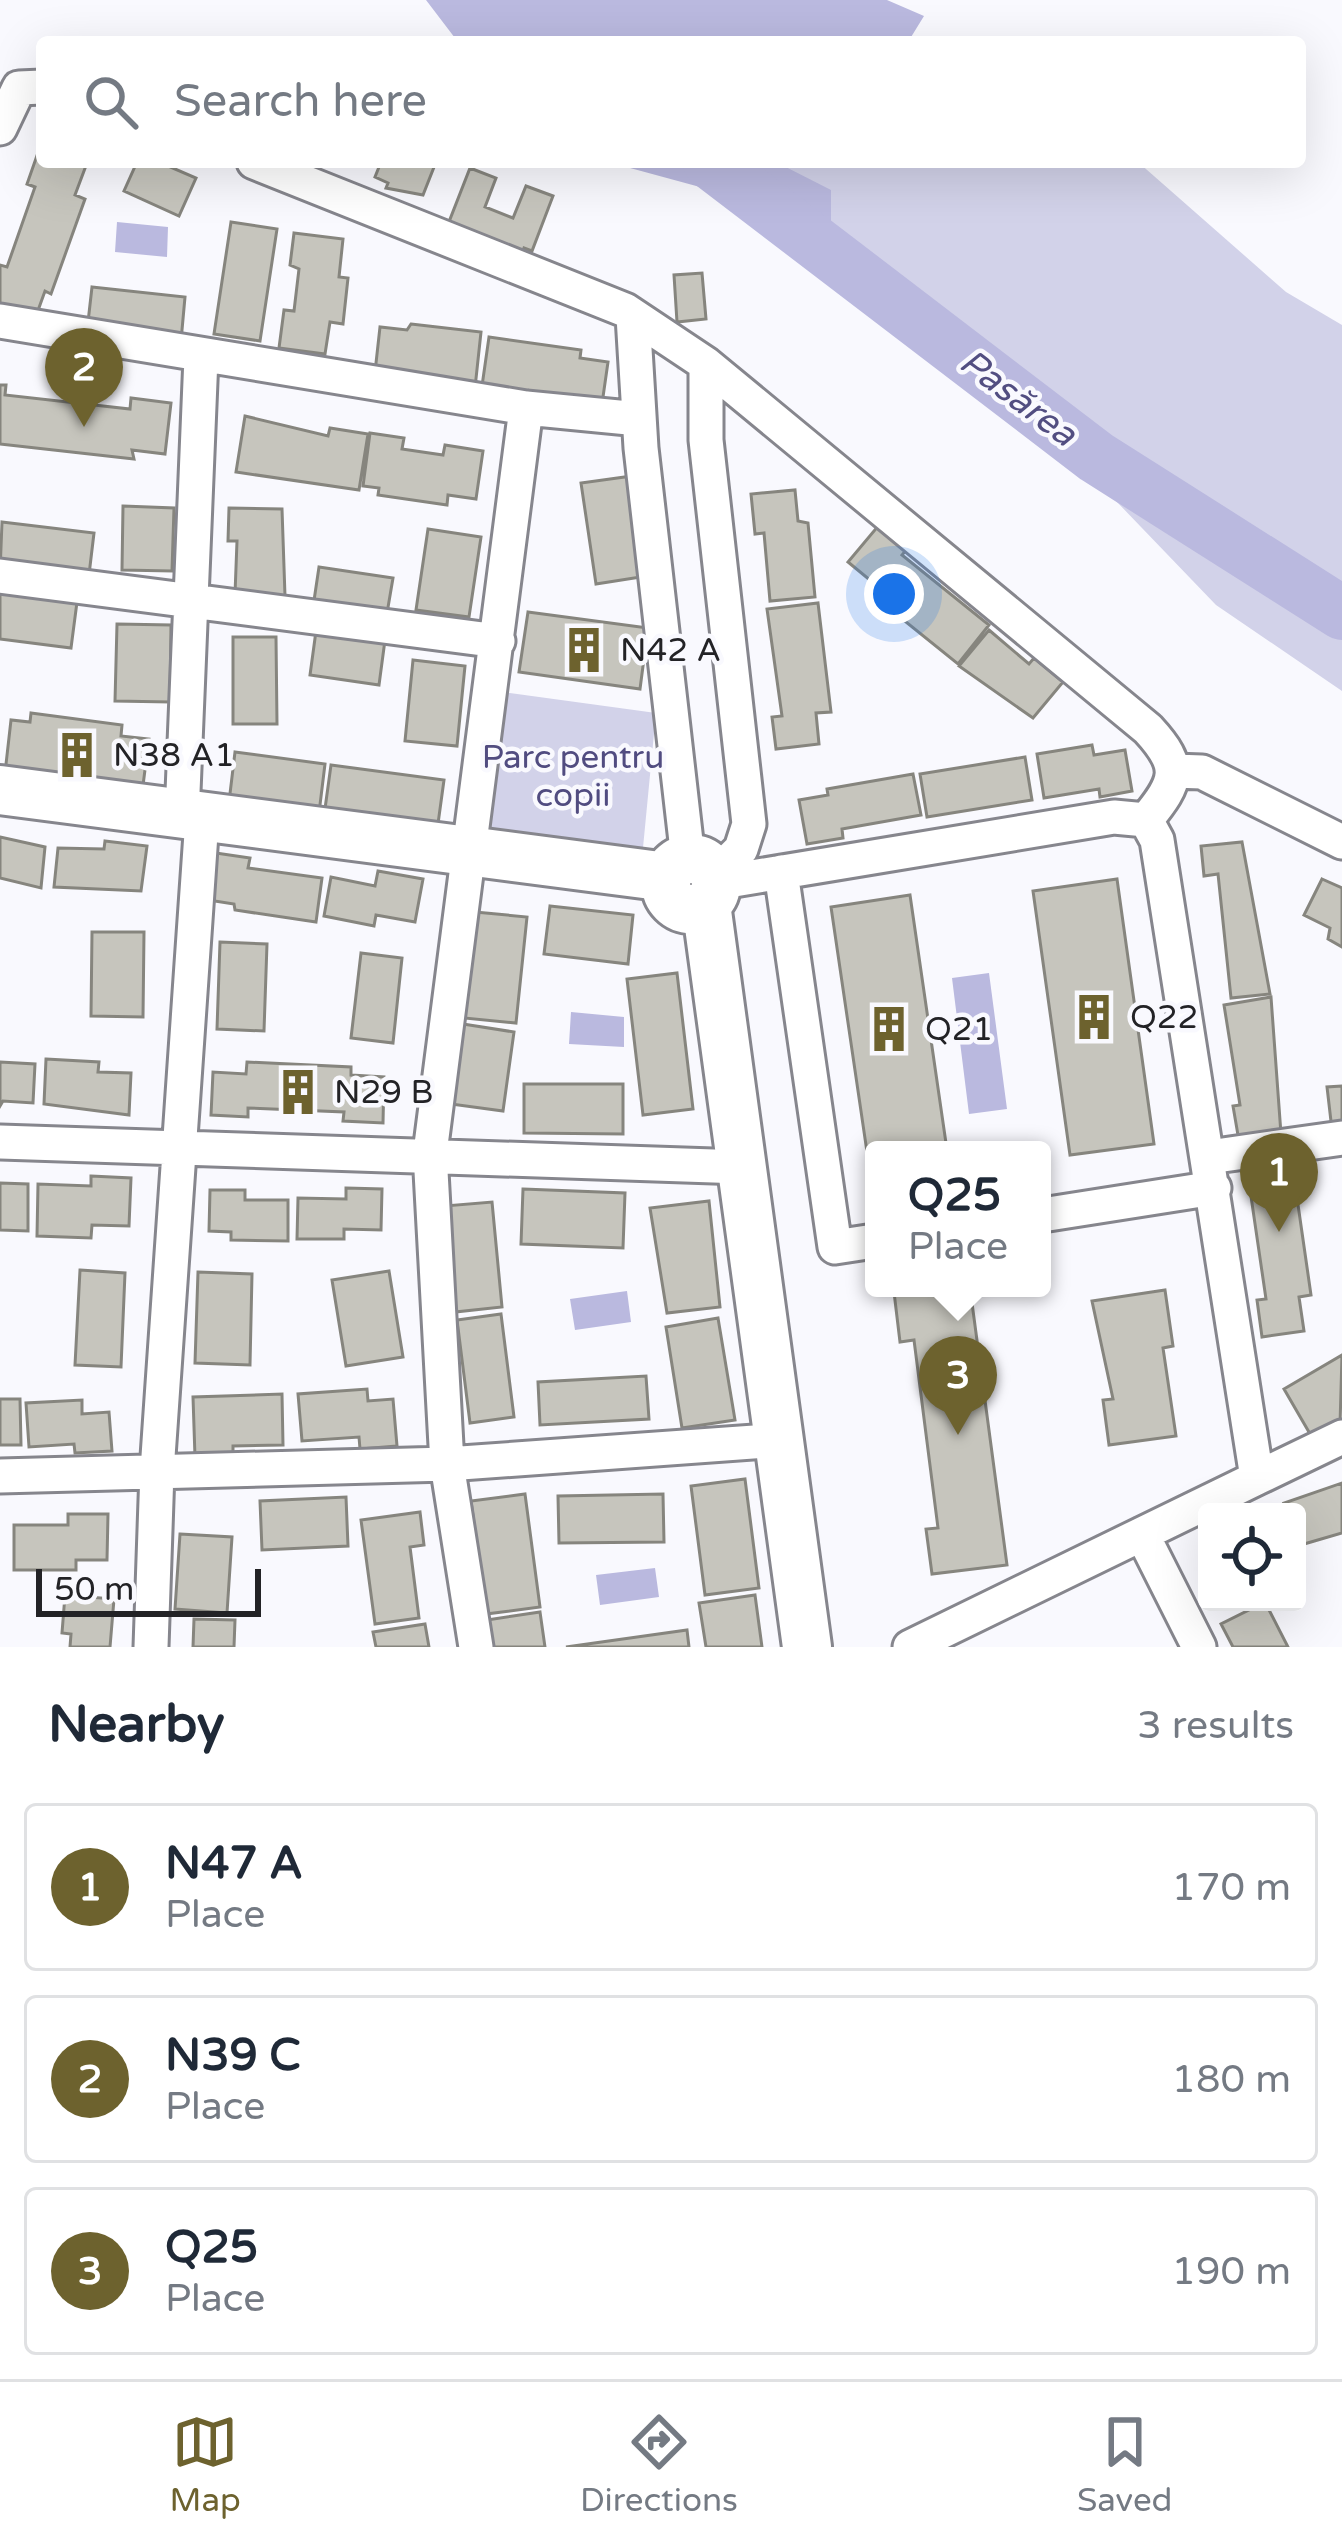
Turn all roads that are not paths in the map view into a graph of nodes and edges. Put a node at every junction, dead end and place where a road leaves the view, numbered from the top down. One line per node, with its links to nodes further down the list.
1 (36, 88): 2 (street)
2 (0, 128)
3 (270, 168): 4 (street)
4 (633, 316): 7 (street); 9 (street)
5 (0, 321): 6 (street)
6 (201, 357): 8 (street); 11 (street)
7 (706, 364): 13 (street); 20 (street)
8 (526, 408): 9 (street); 12 (street)
9 (639, 419): 20 (street)
10 (0, 576): 11 (street)
11 (189, 599): 12 (street); 15 (street)
12 (498, 641): 18 (street)
13 (1174, 771): 16 (street); 17 (street)
14 (0, 790): 15 (street)
15 (192, 818): 18 (street); 23 (street)
16 (1146, 820): 19 (street); 26 (street)
17 (1342, 842)
18 (470, 853): 20 (street); 24 (street)
19 (781, 872): 20 (street); 28 (street)
20 (698, 880): 25 (street)
21 (1342, 1138): 26 (street)
22 (0, 1142): 23 (street)
23 (178, 1147): 24 (street); 32 (street)
24 (430, 1153): 25 (street); 31 (street)
25 (743, 1167): 30 (street)
26 (1212, 1172): 27 (street); 34 (street)
27 (1051, 1213)
28 (865, 1242)
29 (1342, 1437): 34 (street)
30 (781, 1441): 31 (street); 38 (street)
31 (447, 1464): 32 (street); 37 (street)
32 (158, 1471): 33 (street); 36 (street)
33 (0, 1477)
34 (1257, 1478): 35 (street)
35 (1142, 1534): 39 (street); 40 (street)
36 (151, 1647)
37 (476, 1647)
38 (808, 1647)
39 (910, 1647)
40 (1199, 1647)

